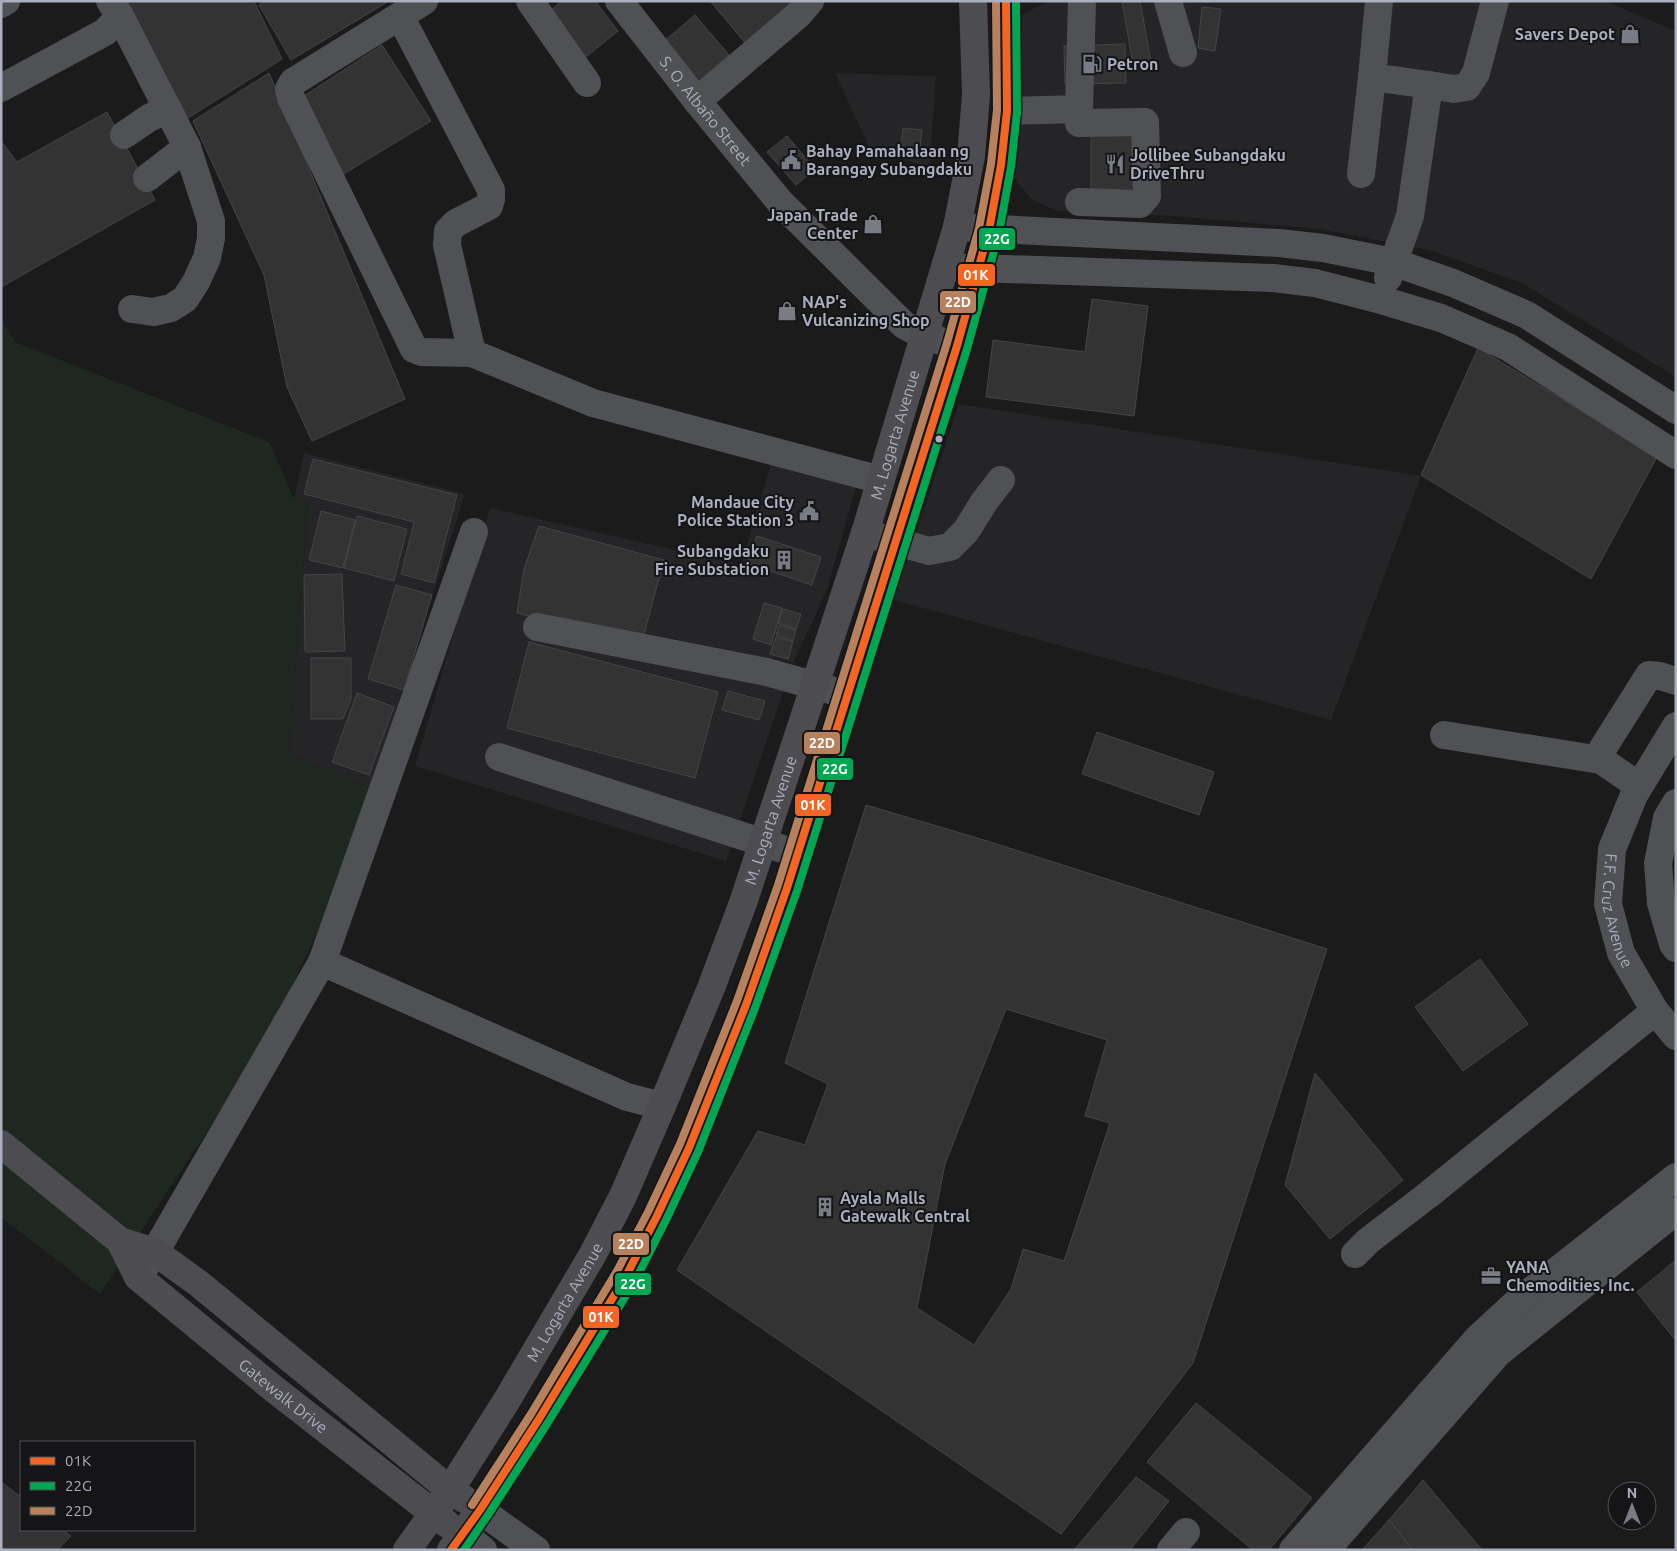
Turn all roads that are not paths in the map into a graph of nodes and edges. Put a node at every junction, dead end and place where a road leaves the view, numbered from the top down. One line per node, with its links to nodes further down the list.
1 (6, 1): 12 (street)
2 (424, 1): 15 (street)
3 (530, 1): 18 (street)
4 (619, 1): 21 (street, S. O. Albaño Street)
5 (810, 1): 21 (street)
6 (999, 1): 13 (main road)
7 (1006, 1): 23 (main road, M. Logarta Avenue)
8 (1082, 1): 23 (street)
9 (1168, 1): 16 (street)
10 (1379, 1): 17 (street)
11 (1495, 1): 19 (street)
12 (1, 4)
13 (974, 7): 30 (main road, M. Logarta Avenue)
14 (115, 9): 20 (street); 22 (street)
15 (400, 16): 39 (street); 39 (street)
16 (1183, 53)
17 (1372, 77): 19 (street); 27 (street)
18 (587, 83)
19 (1429, 85): 32 (street)
20 (1, 88)
21 (697, 101): 37 (street, S. O. Albaño Street)
22 (168, 108): 25 (street); 26 (street)
23 (1007, 111): 31 (main road, M. Logarta Avenue)
24 (1079, 123): 29 (street)
25 (124, 135)
26 (187, 147): 28 (street); 36 (street)
27 (1361, 174)
28 (148, 178)
29 (1079, 202)
30 (957, 227): 31 (street); 33 (main road, M. Logarta Avenue)
31 (989, 230): 32 (street); 34 (main road, M. Logarta Avenue)
32 (1394, 262): 35 (street); 40 (street)
33 (946, 267): 34 (street); 37 (main road, M. Logarta Avenue)
34 (979, 269): 35 (street); 38 (main road, M. Logarta Avenue)
35 (1381, 300): 41 (street)
36 (132, 309)
37 (925, 336): 38 (street, S. O. Albaño Street); 42 (main road, M. Logarta Avenue)
38 (957, 346): 46 (main road, M. Logarta Avenue)
39 (472, 353): 42 (street)
40 (1676, 410)
41 (1676, 455)
42 (881, 480): 45 (main road, M. Logarta Avenue)
43 (1001, 480): 46 (street)
44 (474, 532): 60 (street)
45 (865, 533): 46 (street); 49 (main road, M. Logarta Avenue)
46 (895, 542): 50 (main road, M. Logarta Avenue)
47 (537, 628): 49 (street)
48 (1676, 681): 54 (street)
49 (814, 685): 50 (street); 57 (main road, M. Logarta Avenue)
50 (848, 695): 58 (main road, M. Logarta Avenue)
51 (1676, 726): 55 (street, F.F. Cruz Avenue)
52 (1444, 735): 54 (street)
53 (498, 757): 57 (street)
54 (1601, 760): 55 (street)
55 (1639, 786): 61 (street, F.F. Cruz Avenue)
56 (1676, 803): 59 (street)
57 (762, 843): 58 (street); 63 (main road, M. Logarta Avenue)
58 (798, 854): 68 (main road, M. Logarta Avenue)
59 (1676, 948)
60 (322, 962): 63 (street); 70 (street)
61 (1655, 1011): 62 (street, F.F. Cruz Avenue); 71 (street)
62 (1676, 1036)
63 (662, 1106): 66 (main road, M. Logarta Avenue)
64 (1, 1144): 69 (main road, Gatewalk Drive)
65 (1676, 1177): 73 (street)
66 (623, 1196): 68 (main road); 74 (main road, M. Logarta Avenue)
67 (1676, 1210): 73 (street)
68 (657, 1216): 75 (main road, M. Logarta Avenue)
69 (120, 1242): 70 (main road, Gatewalk Drive); 72 (main road, Gatewalk Drive)
70 (155, 1252): 72 (street); 74 (main road, Gatewalk Drive)
71 (1355, 1254)
72 (138, 1277): 76 (main road, Gatewalk Drive)
73 (1488, 1345): 80 (street); 81 (street)
74 (450, 1490): 75 (main road, Gatewalk Drive); 76 (main road, M. Logarta Avenue)
75 (480, 1510): 77 (main road, M. Logarta Avenue); 79 (street)
76 (433, 1514): 77 (main road, Gatewalk Drive); 78 (main road, M. Logarta Avenue)
77 (466, 1545)
78 (407, 1550)
79 (536, 1550)
80 (1293, 1550)
81 (1326, 1550)

